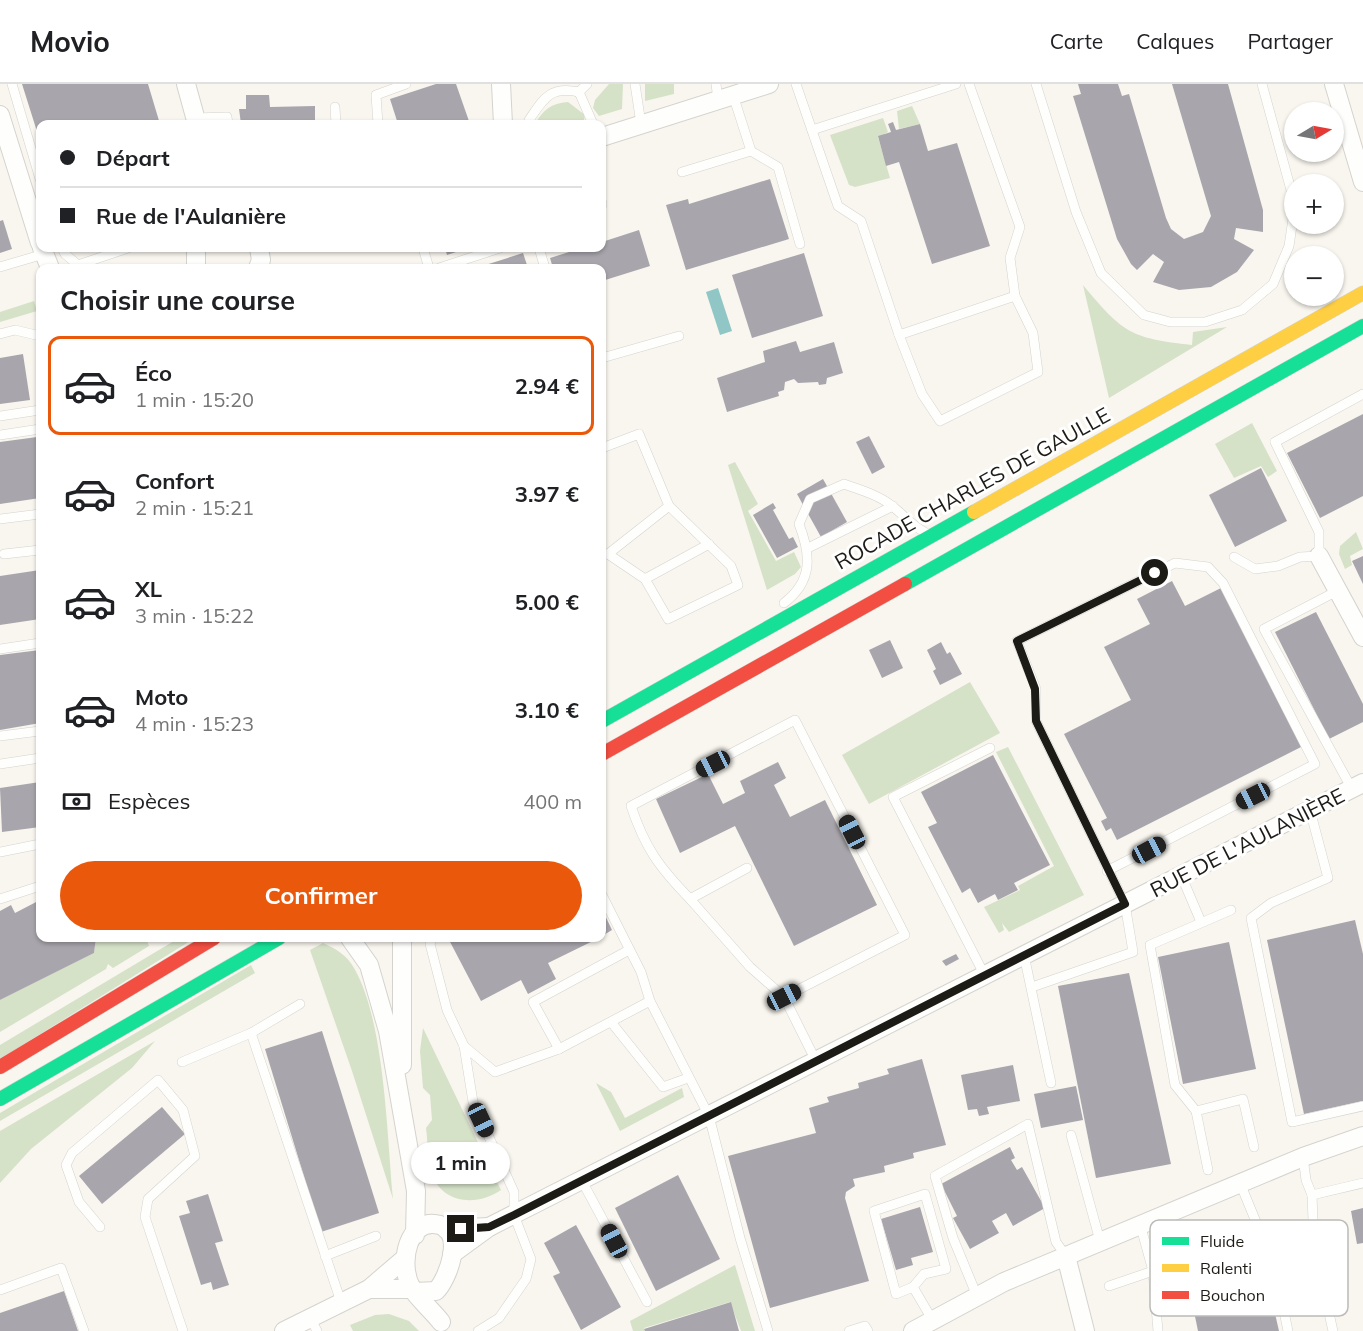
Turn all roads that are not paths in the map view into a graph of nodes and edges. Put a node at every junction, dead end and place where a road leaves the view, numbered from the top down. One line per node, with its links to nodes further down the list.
1 (12, 84): 30 (lane)
2 (186, 84): 18 (street)
3 (406, 84): 22 (lane)
4 (501, 84): 23 (street)
5 (587, 84): 14 (lane)
6 (634, 84): 26 (lane)
7 (769, 84): 15 (street)
8 (796, 84): 27 (lane)
9 (956, 84): 27 (lane)
10 (969, 84): 46 (lane)
11 (1036, 84): 35 (lane)
12 (1262, 84): 32 (lane)
13 (1334, 84): 33 (street)
14 (579, 92): 24 (lane); 25 (lane)
15 (722, 93): 26 (street); 29 (lane)
16 (334, 107): 21 (lane)
17 (0, 115): 34 (street)
18 (196, 120)
19 (204, 120): 20 (lane)
20 (227, 120)
21 (336, 120)
22 (378, 120)
23 (503, 120)
24 (529, 120)
25 (591, 120)
26 (641, 124): 28 (street)
27 (812, 130): 50 (lane)
28 (606, 136)
29 (751, 151): 31 (lane); 36 (lane)
30 (36, 165)
31 (682, 172)
32 (1287, 174)
33 (1363, 182)
34 (36, 228)
35 (1291, 234)
36 (800, 244)
37 (63, 252): 41 (lane)
38 (118, 252): 42 (lane)
39 (488, 252): 43 (lane)
40 (44, 253): 44 (lane)
41 (76, 264)
42 (87, 264)
43 (451, 264)
44 (0, 267)
45 (1363, 293): 63 (main road, ROCADE CHARLES DE GAULLE)
46 (1015, 296): 50 (lane); 50 (lane)
47 (1363, 326): 84 (main road)
48 (0, 334): 49 (lane)
49 (36, 335)
50 (898, 335)
51 (679, 336): 52 (lane)
52 (606, 357)
53 (1363, 394): 70 (lane)
54 (36, 411): 55 (lane)
55 (0, 416)
56 (36, 430): 57 (lane)
57 (0, 435)
58 (606, 446): 59 (lane)
59 (669, 506): 64 (lane); 67 (lane)
60 (893, 506): 63 (lane); 65 (lane); 65 (lane)
61 (36, 514): 62 (lane)
62 (0, 519)
63 (930, 536): 79 (main road, ROCADE CHARLES DE GAULLE)
64 (709, 544): 72 (lane); 72 (lane)
65 (808, 548): 74 (lane)
66 (36, 550): 68 (lane)
67 (606, 553)
68 (4, 554)
69 (606, 555): 72 (lane)
70 (1319, 556): 71 (lane); 73 (street)
71 (1234, 557)
72 (645, 579)
73 (1339, 590): 76 (street); 87 (lane)
74 (775, 610)
75 (766, 617): 79 (lane)
76 (1363, 637)
77 (36, 644): 78 (lane)
78 (0, 649)
79 (721, 652): 80 (main road, ROCADE CHARLES DE GAULLE)
80 (606, 719)
81 (36, 732): 82 (lane)
82 (0, 736)
83 (990, 748): 108 (lane)
84 (606, 752)
85 (36, 759): 86 (lane)
86 (0, 764)
87 (1357, 786): 88 (street, RUE DE L'AULANIÈRE)
88 (1310, 810): 93 (street, RUE DE L'AULANIÈRE); 123 (lane)
89 (36, 845): 90 (lane)
90 (0, 852)
91 (747, 868): 96 (lane)
92 (1107, 871): 92 (lane); 98 (lane)
93 (1181, 875): 98 (street, RUE DE L'AULANIÈRE); 100 (lane)
94 (36, 887): 95 (lane)
95 (0, 899)
96 (690, 899): 110 (lane); 110 (lane)
97 (606, 903): 106 (lane)
98 (1125, 904): 107 (street, RUE DE L'AULANIÈRE); 109 (lane)
99 (1231, 910): 100 (lane)
100 (1201, 922): 125 (lane)
101 (207, 942): 119 (main road)
102 (272, 942): 122 (main road)
103 (353, 942): 124 (street)
104 (402, 942): 124 (street)
105 (431, 942): 115 (lane)
106 (629, 950): 111 (lane); 116 (lane)
107 (1024, 956): 108 (street, RUE DE L'AULANIÈRE); 109 (lane)
108 (985, 976): 117 (street, RUE DE L'AULANIÈRE)
109 (1032, 987): 121 (lane)
110 (784, 997): 117 (lane)
111 (650, 1001): 113 (lane); 120 (lane)
112 (300, 1004): 114 (lane)
113 (611, 1022): 116 (lane); 120 (lane)
114 (251, 1033): 118 (lane); 148 (lane)
115 (464, 1046): 116 (lane); 137 (lane)
116 (559, 1049)
117 (816, 1061): 126 (street, RUE DE L'AULANIÈRE)
118 (182, 1062)
119 (0, 1067)
120 (688, 1078): 126 (lane)
121 (1051, 1083)
122 (0, 1099)
123 (1363, 1106)
124 (402, 1109): 135 (street)
125 (1196, 1111): 129 (lane); 131 (lane)
126 (709, 1116): 132 (street, RUE DE L'AULANIÈRE); 172 (lane)
127 (1071, 1135): 146 (lane)
128 (1363, 1136): 130 (street)
129 (1254, 1147)
130 (1303, 1157): 133 (street); 136 (lane)
131 (1208, 1170)
132 (582, 1180): 137 (street, RUE DE L'AULANIÈRE); 161 (lane)
133 (1240, 1183): 138 (lane); 140 (street)
134 (1363, 1183): 136 (lane)
135 (416, 1191): 142 (street); 144 (street)
136 (1312, 1196): 139 (lane)
137 (514, 1215): 143 (street, RUE DE L'AULANIÈRE); 171 (lane)
138 (1255, 1220)
139 (1313, 1220)
140 (1140, 1224): 146 (street); 151 (lane)
141 (100, 1227): 169 (lane)
142 (442, 1227): 143 (street, RUE DE L'AULANIÈRE); 144 (street); 147 (street)
143 (489, 1227): 147 (street, RUE DE L'AULANIÈRE)
144 (415, 1235): 150 (street)
145 (376, 1236): 148 (lane)
146 (1100, 1241): 149 (street)
147 (452, 1254): 153 (street)
148 (325, 1256): 160 (lane)
149 (1066, 1256): 159 (street); 159 (lane); 176 (street)
150 (404, 1259): 156 (street); 158 (street)
151 (1150, 1260)
152 (1150, 1272): 154 (lane)
153 (440, 1286): 158 (street); 167 (street)
154 (1109, 1286)
155 (913, 1287): 155 (lane); 165 (lane)
156 (369, 1289): 158 (street); 160 (street)
157 (0, 1290): 168 (lane)
158 (414, 1291): 167 (street)
159 (977, 1296): 165 (street)
160 (341, 1302): 166 (street)
161 (647, 1302)
162 (1157, 1316): 177 (lane)
163 (1285, 1316): 178 (lane)
164 (1330, 1316): 179 (lane)
165 (933, 1320): 175 (street)
166 (314, 1324): 170 (street)
167 (441, 1327)
168 (84, 1331)
169 (183, 1331)
170 (284, 1331)
171 (478, 1331)
172 (768, 1331)
173 (849, 1331): 174 (lane)
174 (868, 1331)
175 (913, 1331)
176 (1085, 1331)
177 (1158, 1331)
178 (1288, 1331)
179 (1334, 1331)

